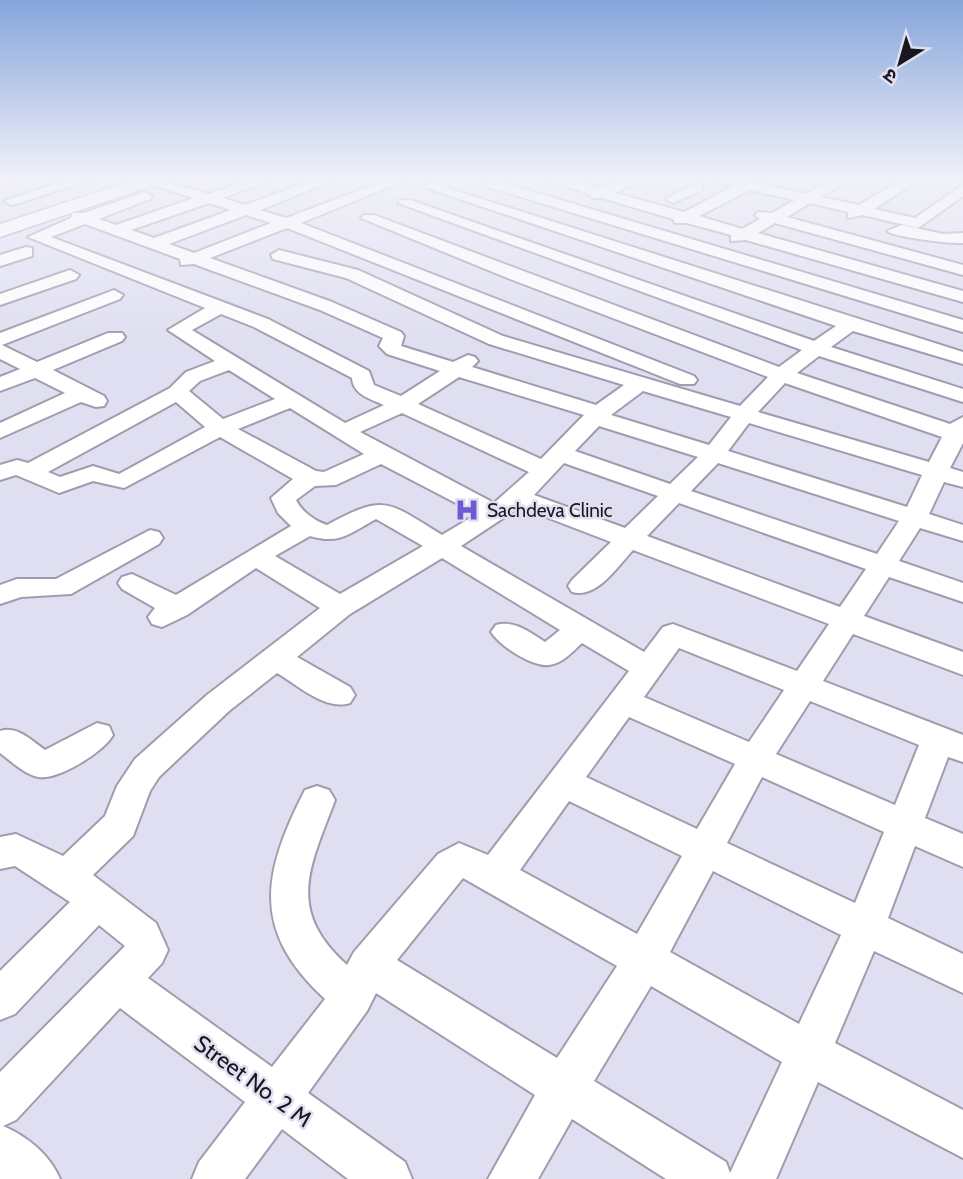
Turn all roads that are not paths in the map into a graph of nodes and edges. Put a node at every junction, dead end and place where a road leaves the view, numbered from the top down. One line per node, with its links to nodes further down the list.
1 (48, 232): 33 (street)
2 (122, 232): 20 (street)
3 (186, 232): 20 (street)
4 (261, 232): 26 (street)
5 (315, 232): 18 (street)
6 (335, 232): 18 (street)
7 (401, 232): 34 (street)
8 (488, 232): 28 (street)
9 (571, 232): 22 (street)
10 (657, 232): 22 (street); 23 (street)
11 (740, 232): 17 (street)
12 (749, 232): 17 (street)
13 (822, 232): 16 (street)
14 (896, 232): 21 (street)
15 (912, 232): 19 (street)
16 (825, 233): 21 (street)
17 (746, 234): 23 (street); 38 (street)
18 (327, 236): 25 (street); 40 (street)
19 (963, 238)
20 (153, 244): 26 (street)
21 (872, 246): 30 (street)
22 (622, 248): 28 (street); 29 (street)
23 (714, 250): 29 (street); 45 (street)
24 (26, 252): 27 (street)
25 (279, 255): 31 (street); 49 (street)
26 (195, 258): 31 (street); 33 (street)
27 (0, 261)
28 (582, 265): 34 (street); 35 (street)
29 (680, 268): 35 (street); 44 (street)
30 (963, 270)
31 (236, 273): 37 (street); 54 (street)
32 (70, 275): 39 (street)
33 (142, 279): 37 (street)
34 (539, 285): 40 (street); 42 (street)
35 (642, 288): 42 (street); 50 (street)
36 (114, 295): 48 (street)
37 (184, 295): 41 (street)
38 (963, 297)
39 (0, 300)
40 (500, 305): 43 (street)
41 (219, 308): 53 (street); 62 (street)
42 (601, 309): 46 (street); 56 (street)
43 (531, 318): 46 (street); 49 (street)
44 (850, 324): 50 (street); 52 (street)
45 (963, 326)
46 (561, 330): 63 (street)
47 (115, 337): 55 (street)
48 (0, 340)
49 (496, 340): 54 (street); 57 (street)
50 (817, 349): 56 (street); 60 (street)
51 (0, 351): 55 (street)
52 (963, 358)
53 (232, 362): 59 (street); 61 (street)
54 (457, 369): 62 (street); 64 (street)
55 (37, 370): 58 (street); 66 (street)
56 (782, 374): 63 (street); 67 (street)
57 (640, 383): 63 (street); 64 (street)
58 (0, 386)
59 (178, 392): 65 (street); 72 (street)
60 (963, 396)
61 (292, 400): 65 (street); 68 (street)
62 (404, 404): 68 (street); 71 (street)
63 (748, 409): 69 (street); 74 (street)
64 (597, 415): 69 (street); 71 (street)
65 (220, 428): 72 (street); 75 (street)
66 (0, 430)
67 (960, 431): 74 (street)
68 (343, 432): 70 (street)
69 (715, 454): 76 (street); 78 (street)
70 (381, 455): 75 (street); 77 (street)
71 (551, 461): 76 (street); 77 (street)
72 (29, 472): 73 (street)
73 (0, 473)
74 (951, 477): 78 (street)
75 (310, 478): 79 (street)
76 (673, 495): 82 (street); 85 (street)
77 (506, 506): 82 (street); 83 (street)
78 (914, 518): 80 (street); 85 (street)
79 (307, 527): 83 (street); 84 (street)
80 (963, 533)
81 (150, 538): 89 (street)
82 (628, 541): 87 (street); 91 (street)
83 (440, 546): 90 (street); 92 (street)
84 (256, 556): 86 (street); 90 (street)
85 (884, 566): 88 (street); 91 (street)
86 (132, 583)
87 (582, 586)
88 (963, 593)
89 (0, 594)
90 (340, 607): 94 (street)
91 (845, 622): 95 (street); 97 (street)
92 (581, 628): 93 (street); 96 (street)
93 (506, 632)
94 (274, 657): 98 (street); 111 (street)
95 (963, 664)
96 (648, 668): 97 (street); 99 (street)
97 (802, 687): 102 (street); 103 (street)
98 (339, 695)
99 (624, 701): 103 (street); 104 (street)
100 (97, 735): 101 (street)
101 (2, 740)
102 (951, 745): 106 (street)
103 (754, 761): 106 (street); 108 (street)
104 (565, 783): 108 (street); 110 (street)
105 (317, 800): 115 (street)
106 (904, 825): 107 (street); 112 (street)
107 (963, 851)
108 (704, 852): 112 (street); 113 (street)
109 (0, 853): 111 (street)
110 (495, 875): 113 (street); 115 (street)
111 (80, 889): 116 (street); 117 (street)
112 (865, 926): 114 (street); 118 (street)
113 (645, 959): 118 (street); 119 (street)
114 (963, 974)
115 (360, 981): 119 (street); 120 (street)
116 (119, 982): 120 (street, Street No. 2 M); 121 (street)
117 (0, 1000)
118 (807, 1052): 122 (street); 129 (street)
119 (565, 1086): 127 (street); 128 (street)
120 (274, 1098): 125 (street); 126 (street, Street No. 2 M)
121 (0, 1104)
122 (963, 1135)
123 (0, 1148): 124 (street)
124 (36, 1179)
125 (216, 1179)
126 (388, 1179)
127 (512, 1179)
128 (709, 1179)
129 (752, 1179)

